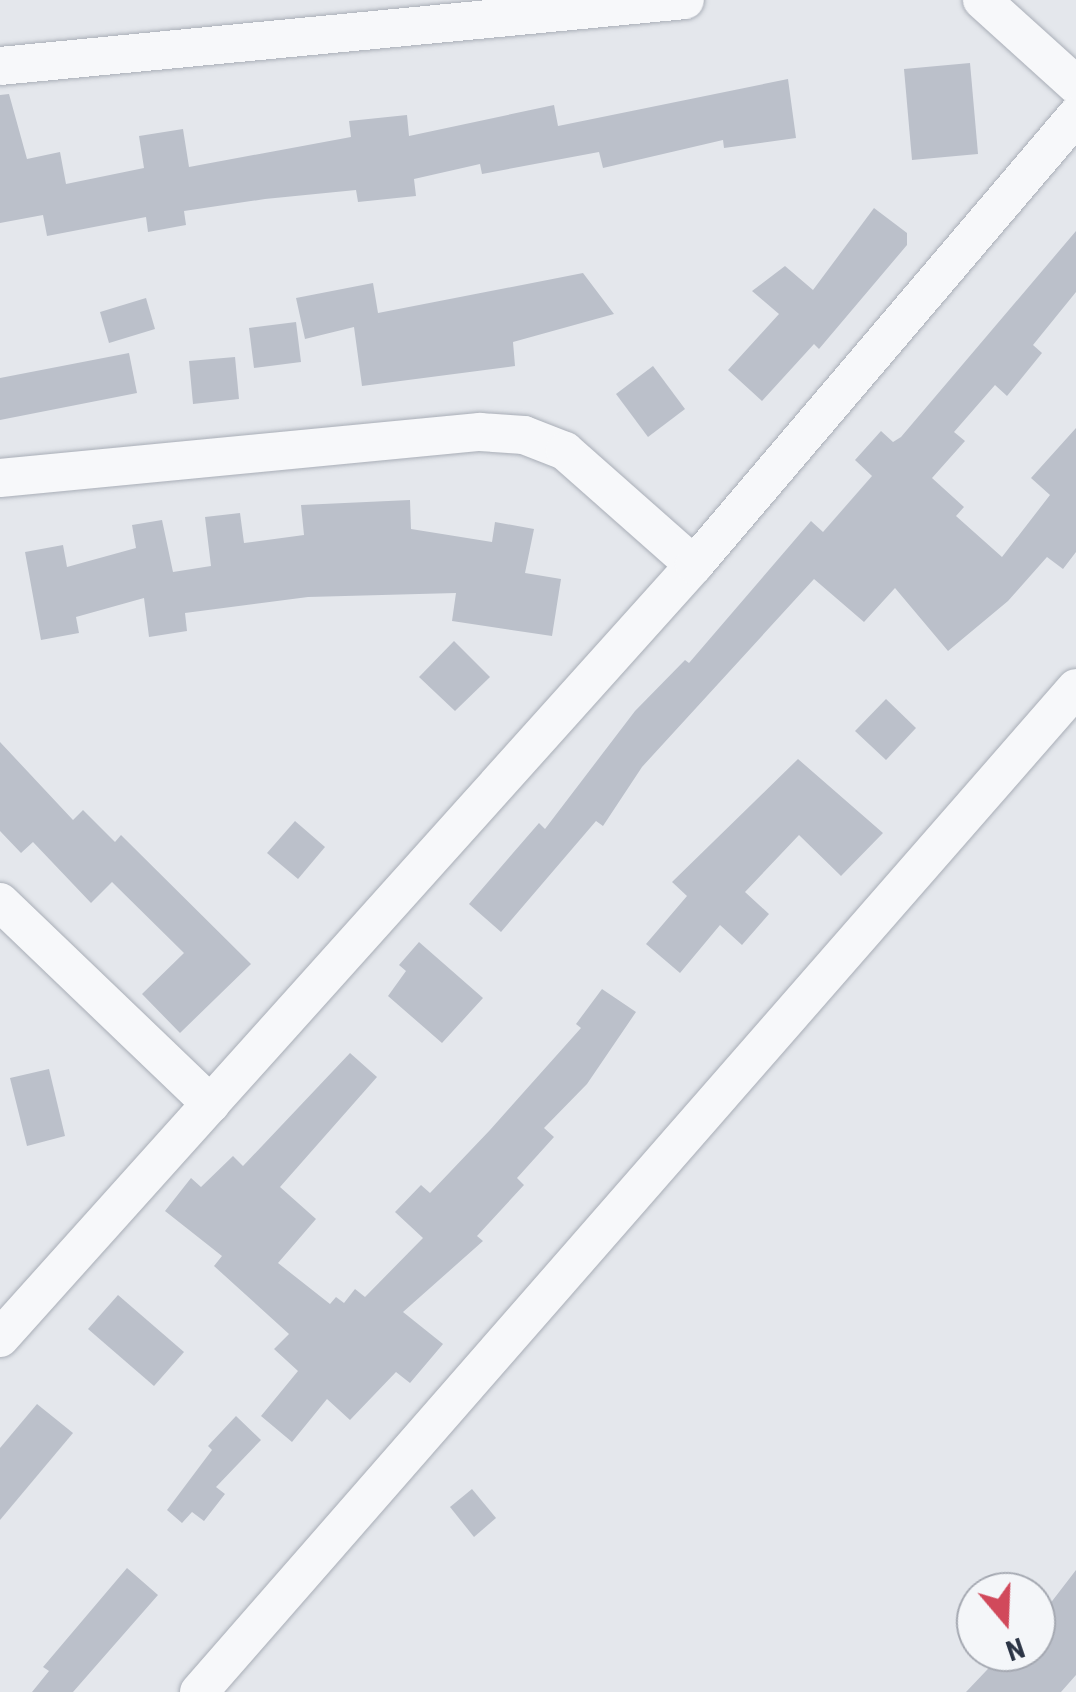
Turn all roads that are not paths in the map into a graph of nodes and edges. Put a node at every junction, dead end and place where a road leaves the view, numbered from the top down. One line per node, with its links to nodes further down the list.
1 (685, 0): 3 (street)
2 (982, 0): 4 (street)
3 (0, 66)
4 (1076, 85)
5 (1076, 116): 7 (street)
6 (0, 478): 7 (street)
7 (694, 564): 10 (street)
8 (1076, 688): 12 (street)
9 (0, 902): 10 (street)
10 (211, 1104): 11 (street)
11 (0, 1338)
12 (200, 1692)

